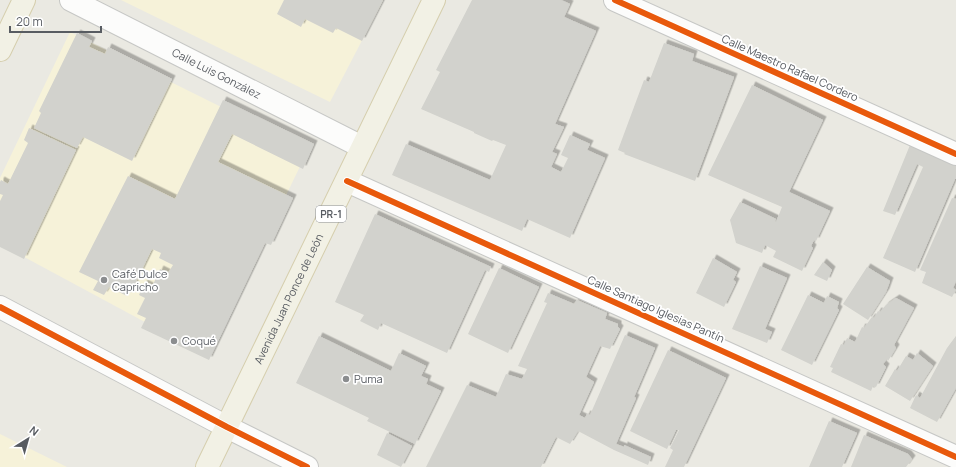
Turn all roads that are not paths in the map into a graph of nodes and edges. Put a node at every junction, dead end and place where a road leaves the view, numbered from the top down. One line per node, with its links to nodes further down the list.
1 (24, 0): 5 (main road)
2 (71, 0): 6 (street, Calle Luis González)
3 (434, 0): 6 (main road, Avenida Juan Ponce de León / PR-1)
4 (615, 0): 7 (street, Calle Maestro Rafael Cordero)
5 (0, 50)
6 (362, 147): 8 (main road, Avenida Juan Ponce de León / PR-1)
7 (956, 154)
8 (347, 181): 10 (main road, Avenida Juan Ponce de León / PR-1); 11 (street, Calle Santiago Iglesias Pantín)
9 (0, 307): 10 (street)
10 (226, 427): 12 (main road, Avenida Juan Ponce de León / PR-1); 13 (street)
11 (952, 458)
12 (207, 467)
13 (307, 467)

